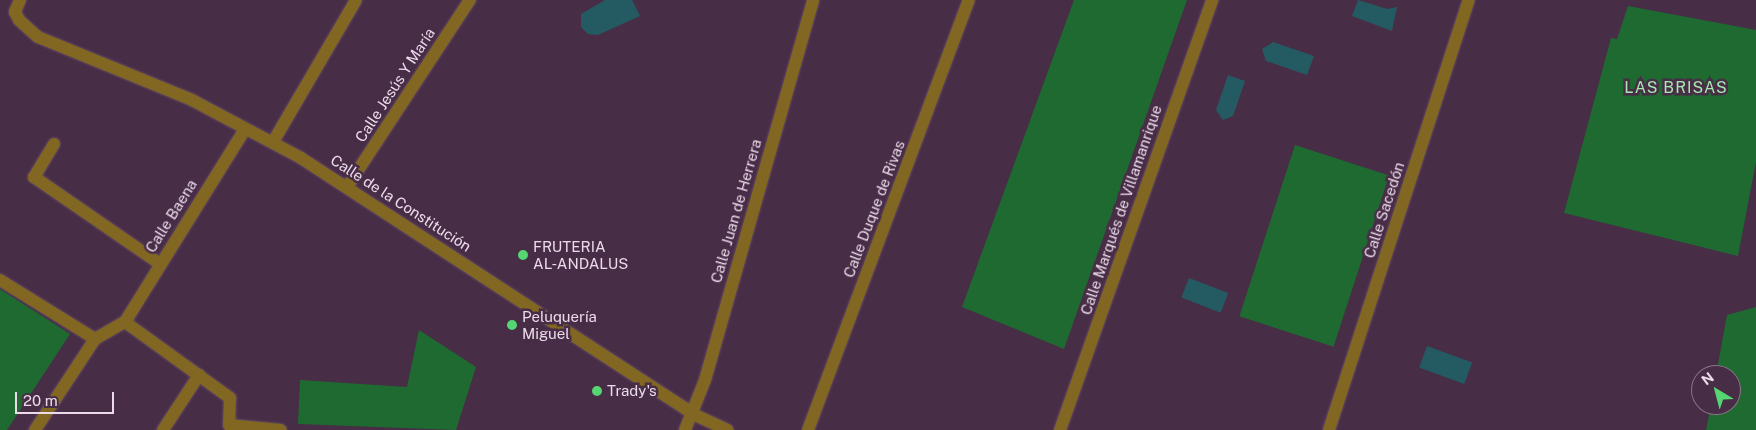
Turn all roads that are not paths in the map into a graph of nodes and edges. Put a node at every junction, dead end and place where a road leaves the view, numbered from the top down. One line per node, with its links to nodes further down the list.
1 (20, 0): 8 (street, Calle de la Constitución)
2 (356, 0): 9 (street)
3 (470, 0): 11 (street, Calle Jesús Y María)
4 (813, 0): 17 (street, Calle Juan de Herrera)
5 (969, 0): 23 (street, Calle Duque de Rivas)
6 (1212, 0): 24 (street, Calle Marqués de Villamanrique)
7 (1469, 0): 25 (street, Calle Sacedón)
8 (245, 129): 9 (street, Calle de la Constitución); 12 (street, Calle Baena)
9 (273, 142): 11 (street, Calle de la Constitución)
10 (54, 144): 12 (street)
11 (347, 187): 17 (street, Calle de la Constitución)
12 (160, 264): 14 (street, Calle Baena)
13 (0, 280): 15 (street)
14 (125, 322): 15 (street); 16 (street)
15 (95, 339): 18 (street)
16 (199, 375): 19 (street); 20 (street)
17 (693, 414): 21 (street, Calle Juan de Herrera); 22 (street, Calle de la Constitución)
18 (35, 430)
19 (163, 430)
20 (281, 430)
21 (685, 430)
22 (727, 430)
23 (808, 430)
24 (1060, 430)
25 (1329, 430)

